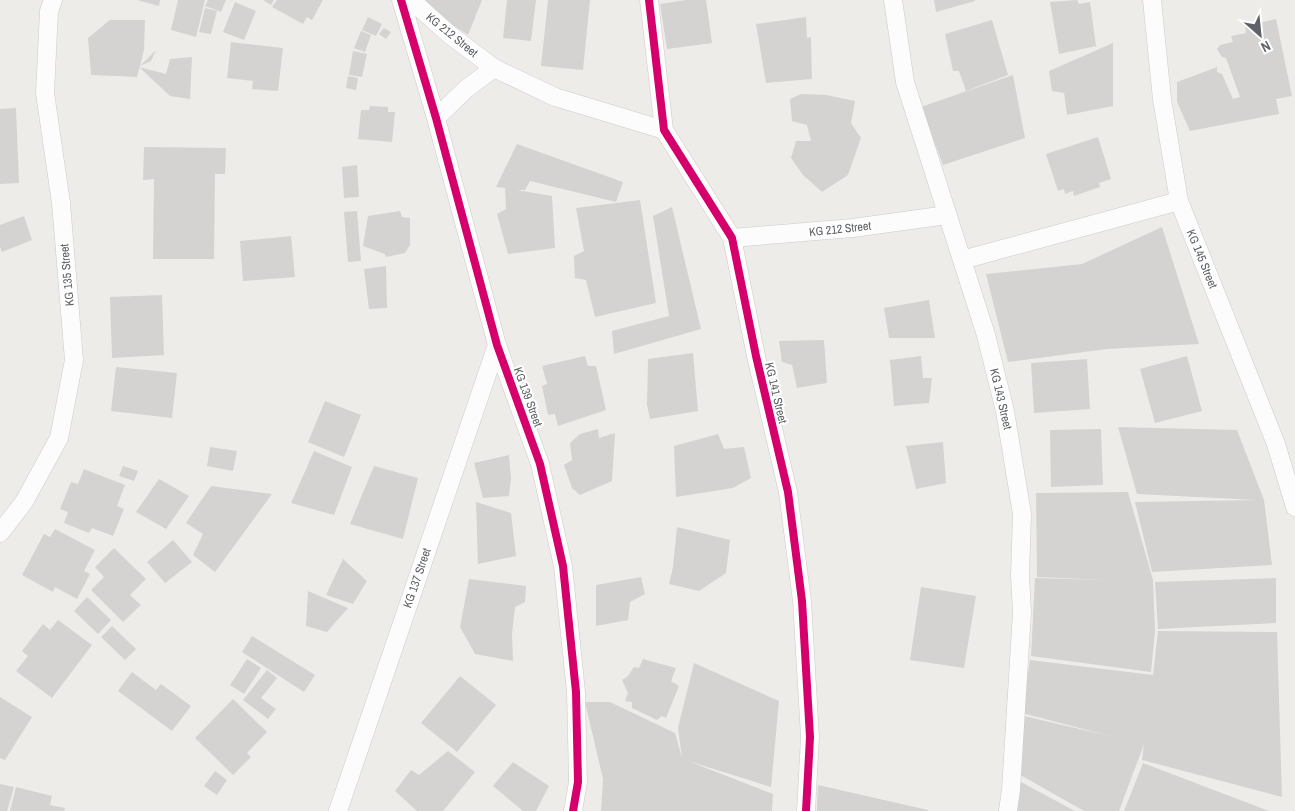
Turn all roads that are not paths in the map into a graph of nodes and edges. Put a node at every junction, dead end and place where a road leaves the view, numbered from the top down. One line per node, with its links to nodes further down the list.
1 (53, 0): 16 (street, KG 135 Street)
2 (401, 0): 8 (street, KG 139 Street)
3 (411, 0): 7 (street, KG 212 Street)
4 (649, 0): 9 (street, KG 141 Street)
5 (893, 0): 11 (street, KG 143 Street)
6 (1152, 0): 10 (street, KG 145 Street)
7 (494, 68): 8 (street); 9 (street, KG 212 Street)
8 (436, 118): 14 (street, KG 139 Street)
9 (664, 130): 12 (street, KG 141 Street)
10 (1179, 202): 13 (street); 15 (street, KG 145 Street)
11 (947, 215): 12 (street, KG 212 Street); 13 (street, KG 143 Street)
12 (732, 238): 19 (street, KG 141 Street)
13 (962, 260): 20 (street, KG 143 Street)
14 (497, 345): 17 (street, KG 137 Street); 18 (street, KG 139 Street)
15 (1295, 507)
16 (0, 534)
17 (338, 811)
18 (572, 811)
19 (806, 811)
20 (1008, 811)

